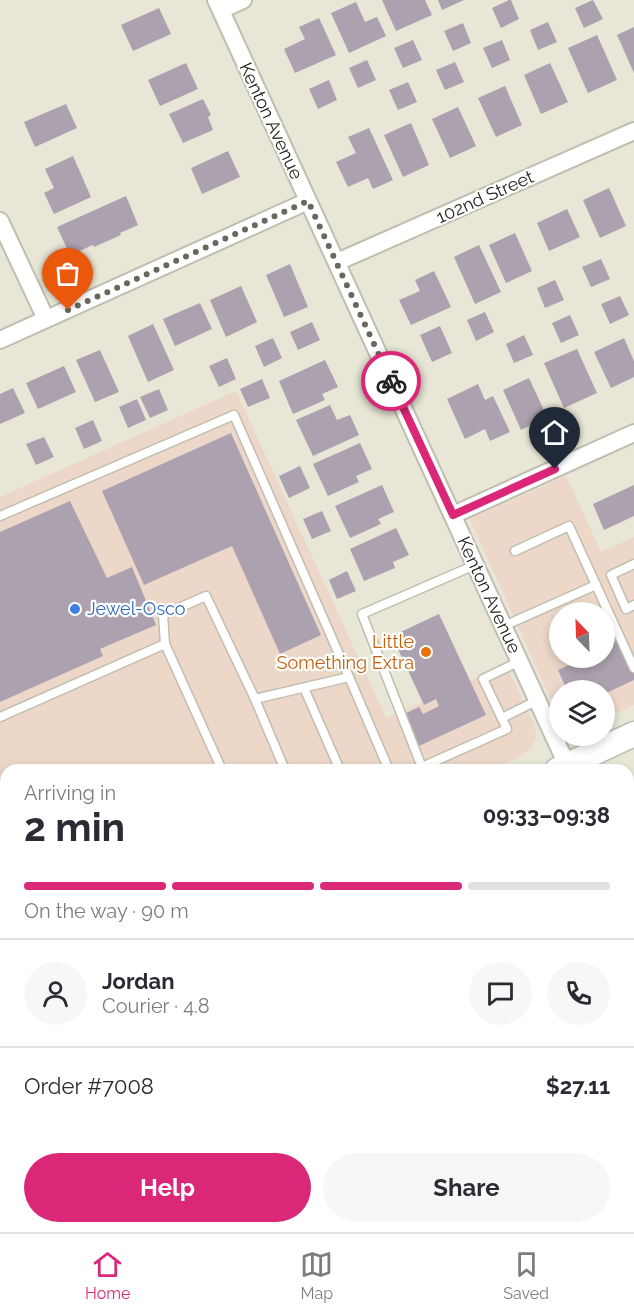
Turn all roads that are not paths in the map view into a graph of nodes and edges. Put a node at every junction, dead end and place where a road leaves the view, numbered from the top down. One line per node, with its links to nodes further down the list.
1 (243, 0): 2 (street)
2 (218, 5): 4 (street, Kenton Avenue)
3 (634, 131): 6 (street, 102nd Street)
4 (308, 201): 6 (street, Kenton Avenue); 7 (street)
5 (0, 221): 7 (street)
6 (337, 262): 10 (street, Kenton Avenue)
7 (46, 320): 8 (street)
8 (0, 340)
9 (634, 433): 10 (street)
10 (453, 515): 14 (street, Kenton Avenue)
11 (0, 516): 21 (lane)
12 (515, 551): 15 (lane)
13 (634, 564): 16 (lane)
14 (475, 565): 17 (street, Kenton Avenue); 32 (lane)
15 (596, 585): 17 (lane); 20 (lane)
16 (634, 605)
17 (504, 626): 19 (street, Kenton Avenue)
18 (165, 644): 23 (lane); 25 (lane); 28 (lane)
19 (520, 661): 24 (street, Kenton Avenue); 26 (lane)
20 (634, 668)
21 (349, 677): 22 (lane); 31 (lane)
22 (304, 688): 23 (lane); 30 (lane)
23 (255, 699): 29 (lane)
24 (538, 700): 26 (lane); 34 (street, Kenton Avenue)
25 (0, 717)
26 (502, 718): 33 (lane)
27 (634, 735): 35 (main road)
28 (219, 764)
29 (282, 764)
30 (337, 764)
31 (386, 764)
32 (420, 764)
33 (431, 764)
34 (561, 764)
35 (569, 764)

